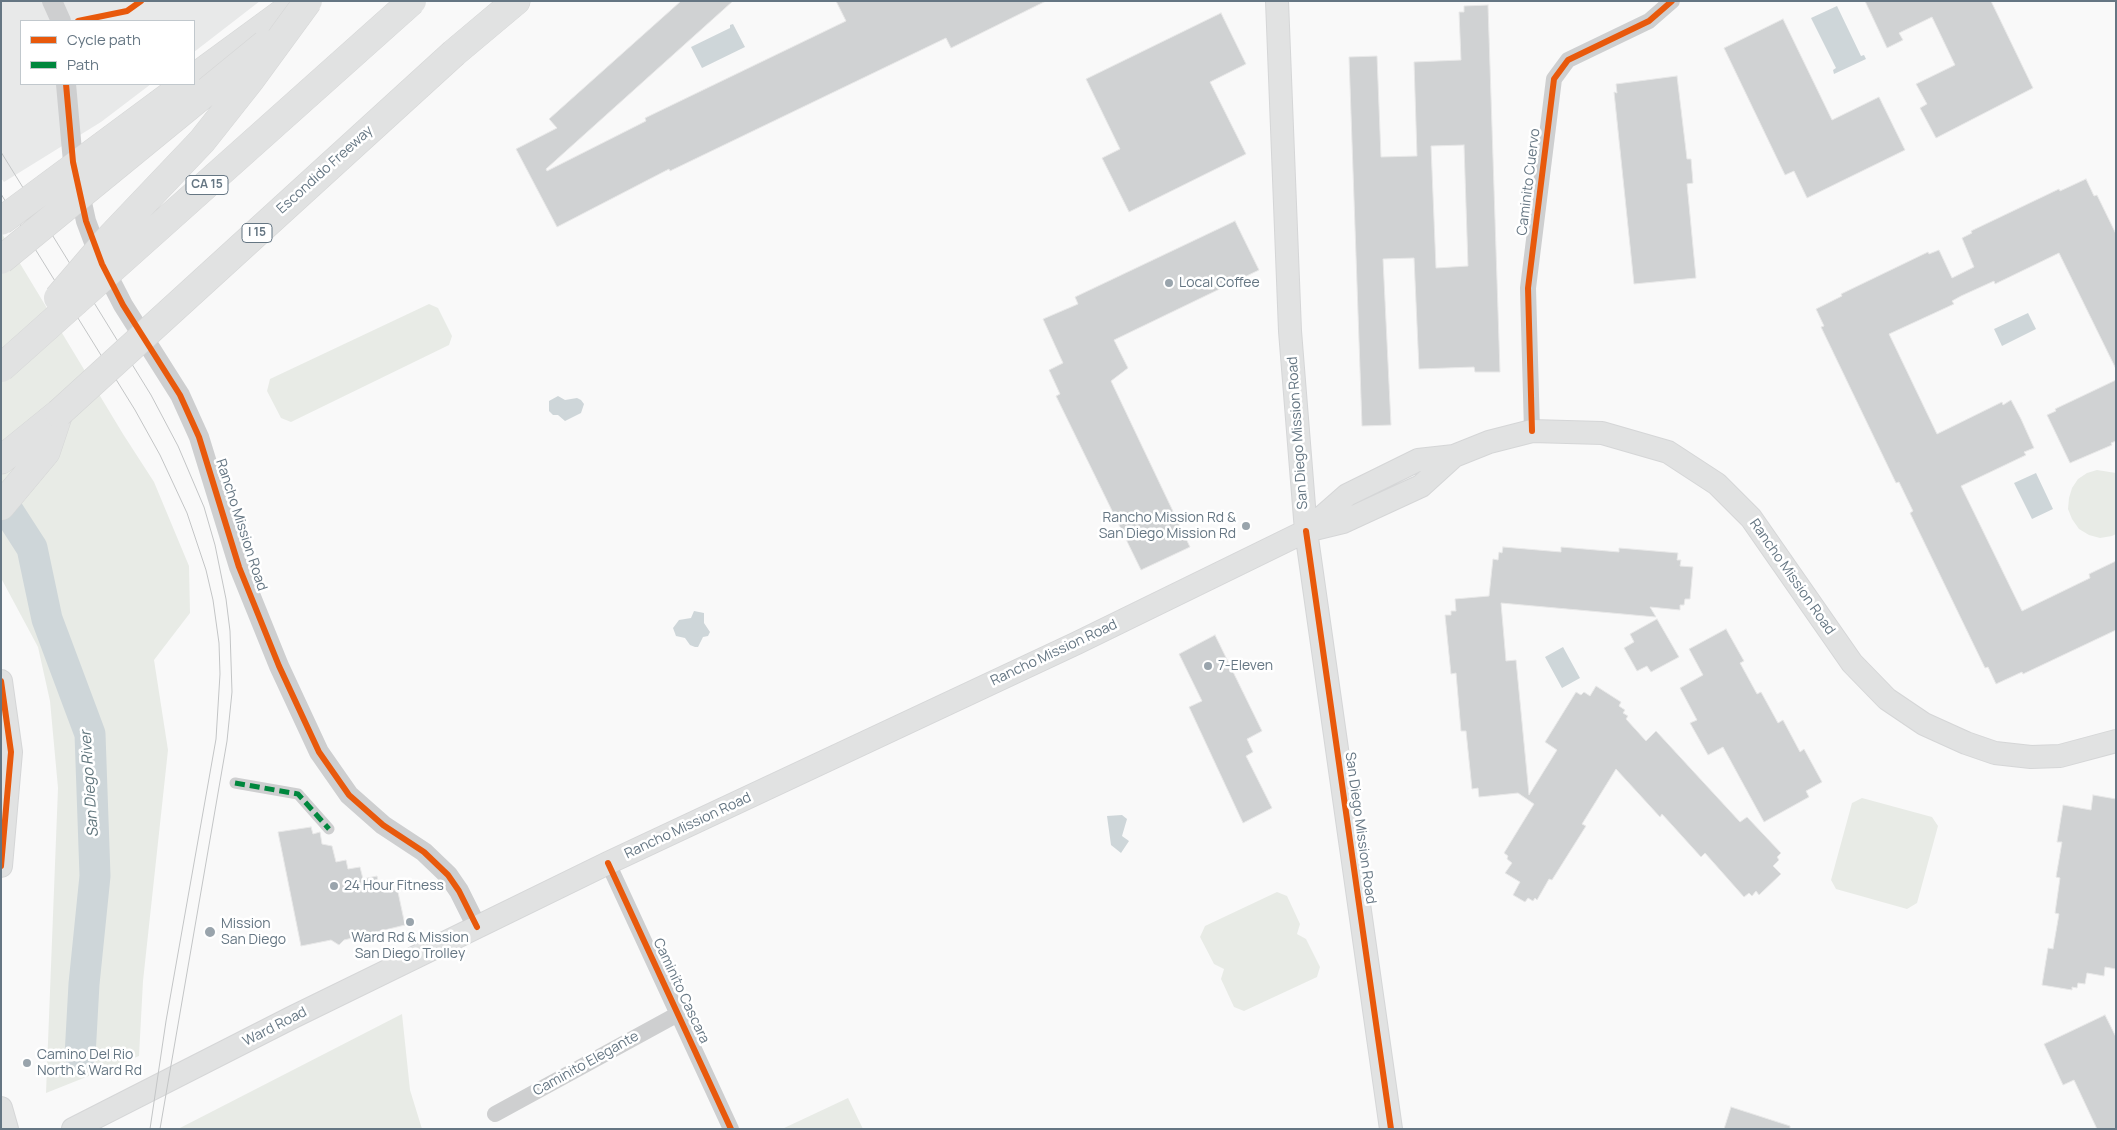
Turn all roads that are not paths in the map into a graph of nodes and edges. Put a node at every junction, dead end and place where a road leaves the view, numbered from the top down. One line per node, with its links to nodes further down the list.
1 (52, 1): 10 (street)
2 (60, 1): 11 (street)
3 (299, 1): 12 (highway)
4 (308, 1): 17 (highway, bridge)
5 (316, 1): 16 (highway, bridge)
6 (412, 1): 18 (highway, CA 15, bridge)
7 (516, 1): 19 (highway, Escondido Freeway / I 15, bridge)
8 (1277, 1): 23 (main road, San Diego Mission Road)
9 (1672, 1): 20 (street, Caminito Cuervo)
10 (61, 20)
11 (61, 20)
12 (195, 77)
13 (66, 85): 30 (street, Rancho Mission Road)
14 (185, 85): 15 (highway, bridge)
15 (1, 221)
16 (1, 260)
17 (1, 363)
18 (1, 368)
19 (59, 413): 21 (highway, Escondido Freeway); 22 (highway)
20 (1532, 431): 23 (main road, Rancho Mission Road); 25 (main road, Rancho Mission Road)
21 (1, 460)
22 (1, 506)
23 (1306, 531): 28 (main road, Rancho Mission Road); 37 (main road, San Diego Mission Road)
24 (1, 681): 29 (main road)
25 (2116, 741)
26 (235, 783): 27 (street)
27 (329, 829)
28 (608, 863): 30 (main road, Rancho Mission Road); 31 (street, Caminito Cascara)
29 (1, 866)
30 (477, 927): 35 (main road, Ward Road)
31 (678, 1014): 33 (street, Caminito Elegante); 36 (street, Caminito Cascara)
32 (1, 1108): 34 (main road)
33 (494, 1114)
34 (7, 1129)
35 (74, 1129)
36 (731, 1129)
37 (1392, 1129)

